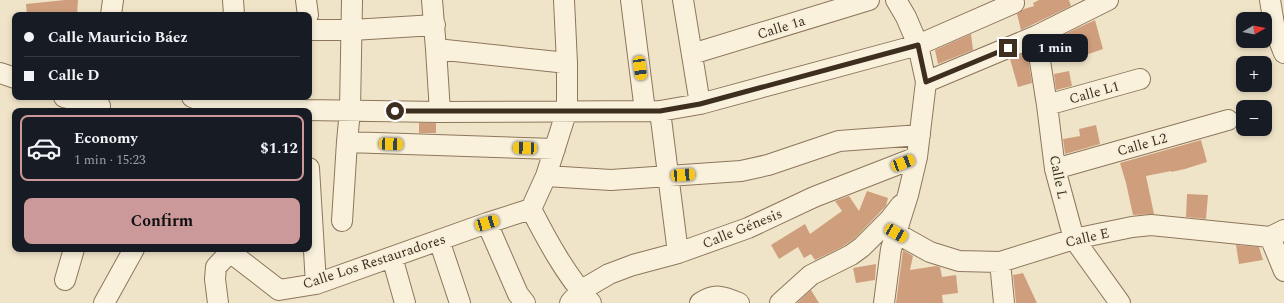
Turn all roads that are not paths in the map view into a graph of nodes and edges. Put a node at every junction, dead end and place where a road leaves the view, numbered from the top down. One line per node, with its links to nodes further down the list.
1 (113, 0): 14 (street)
2 (233, 0): 15 (street)
3 (306, 0): 16 (street)
4 (352, 0): 19 (street)
5 (432, 0): 17 (street)
6 (564, 0): 25 (street)
7 (631, 0): 39 (street)
8 (683, 0): 24 (street)
9 (870, 0): 24 (street, Calle 1a)
10 (896, 0): 21 (street)
11 (1108, 0): 20 (street)
12 (1270, 0): 23 (street)
13 (1014, 3): 21 (street)
14 (111, 12)
15 (234, 12)
16 (308, 12)
17 (435, 25): 19 (street); 22 (street)
18 (312, 30): 19 (street)
19 (352, 30): 37 (street)
20 (1036, 36): 29 (street); 35 (street, Calle L)
21 (918, 45): 29 (street); 33 (street)
22 (436, 49): 25 (street); 40 (street)
23 (1284, 53)
24 (692, 54): 33 (street)
25 (567, 63): 38 (street)
26 (0, 73): 27 (street)
27 (12, 77)
28 (1140, 79): 35 (street, Calle L1)
29 (926, 82): 42 (street)
30 (78, 100): 34 (street)
31 (200, 100): 32 (street)
32 (211, 104): 36 (street)
33 (700, 104): 39 (street)
34 (100, 105)
35 (1048, 105): 46 (street, Calle L)
36 (306, 106): 37 (street)
37 (350, 110): 40 (street); 43 (street)
38 (567, 110): 39 (street); 40 (street); 44 (street)
39 (652, 111): 48 (street)
40 (440, 112)
41 (1228, 120): 46 (street, Calle L2)
42 (920, 135): 45 (street); 48 (street)
43 (347, 142): 44 (street); 51 (street)
44 (555, 149): 47 (street)
45 (918, 157): 49 (street); 62 (street, Calle Génesis)
46 (1055, 169): 56 (street, Calle L)
47 (546, 176): 48 (street); 50 (street)
48 (668, 176): 62 (street)
49 (908, 196): 54 (street); 77 (street)
50 (531, 209): 53 (street, Calle Los Restauradores); 69 (street)
51 (342, 221)
52 (312, 222): 67 (street)
53 (487, 223): 57 (street, Calle Los Restauradores); 74 (street)
54 (896, 233): 64 (street, Calle E); 78 (street)
55 (1277, 234): 56 (street, Calle E); 65 (street)
56 (1074, 239): 64 (street, Calle E); 80 (street, Calle L)
57 (439, 240): 63 (street, Calle Los Restauradores); 73 (street)
58 (73, 252): 66 (street)
59 (132, 252): 70 (street)
60 (227, 252): 71 (street)
61 (230, 252): 68 (street, Calle Los Restauradores)
62 (678, 253): 69 (street, Calle Génesis)
63 (392, 257): 67 (street, Calle Los Restauradores); 72 (street)
64 (1000, 262): 79 (street)
65 (1284, 268)
66 (65, 280)
67 (316, 284): 68 (street, Calle Los Restauradores)
68 (279, 297)
69 (580, 299)
70 (104, 303)
71 (218, 303)
72 (405, 303)
73 (460, 303)
74 (525, 303)
75 (700, 303): 76 (street)
76 (739, 303)
77 (780, 303)
78 (884, 303)
79 (1004, 303)
80 (1120, 303)

